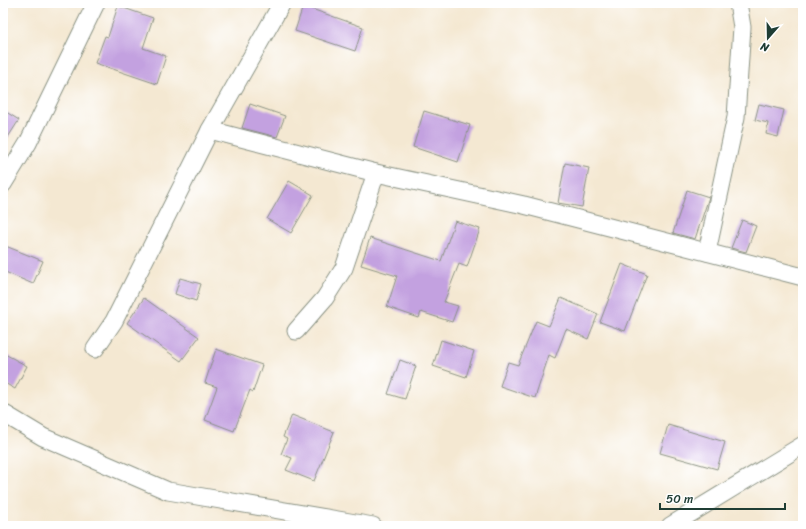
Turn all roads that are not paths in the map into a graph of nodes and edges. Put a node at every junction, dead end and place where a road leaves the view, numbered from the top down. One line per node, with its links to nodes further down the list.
1 (96, 3): 6 (street)
2 (282, 3): 4 (street)
3 (738, 3): 7 (street)
4 (210, 130): 5 (street); 10 (street)
5 (376, 173): 7 (street); 9 (street)
6 (3, 184)
7 (707, 252): 8 (street)
8 (803, 277)
9 (296, 331)
10 (95, 349)
11 (3, 413): 13 (street)
12 (803, 445): 14 (street)
13 (373, 526)
14 (670, 526)

